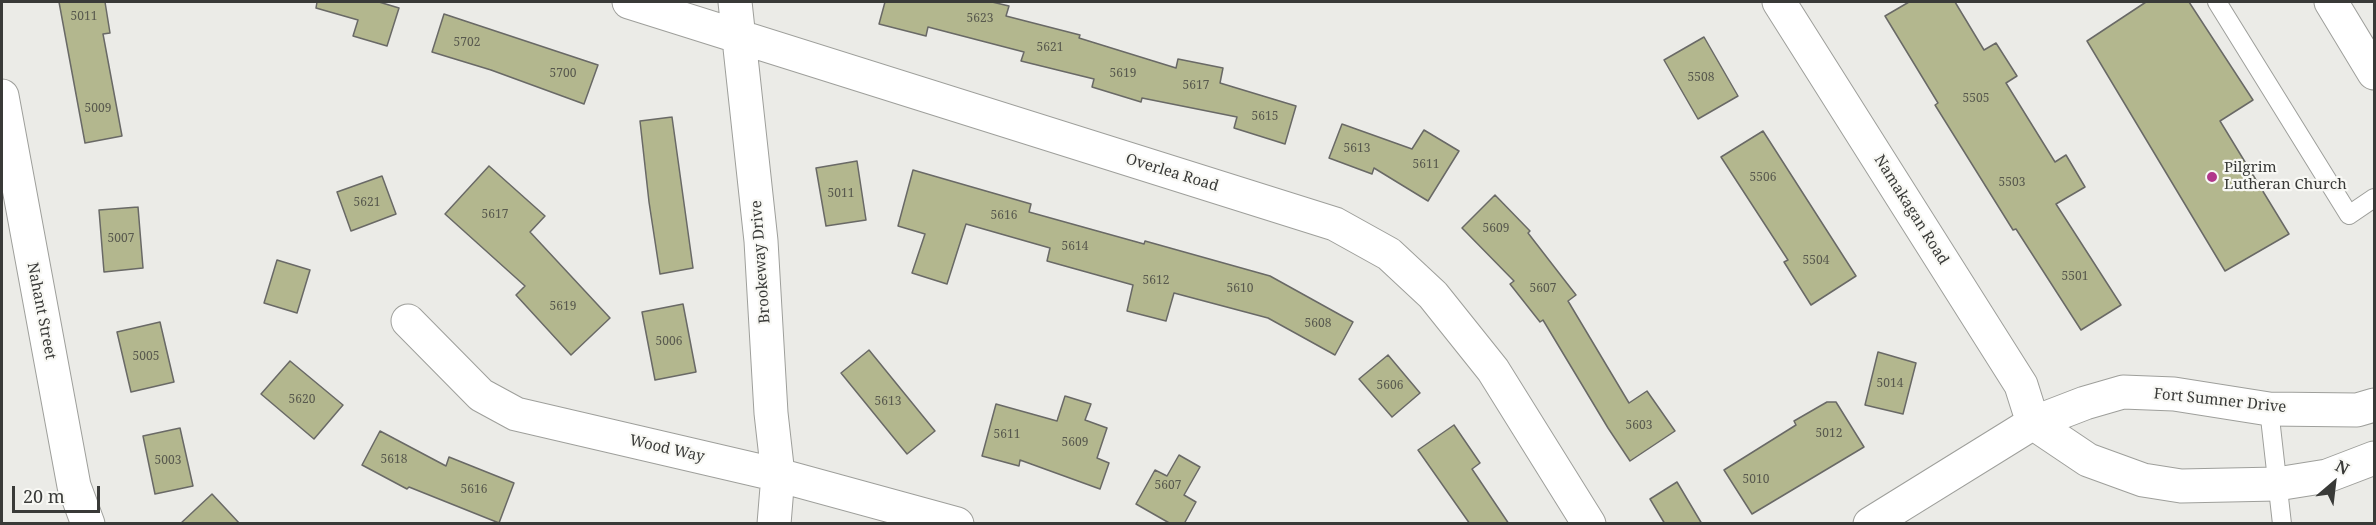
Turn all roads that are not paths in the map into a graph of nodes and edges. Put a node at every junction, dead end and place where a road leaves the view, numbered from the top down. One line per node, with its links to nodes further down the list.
1 (629, 2): 6 (street, Overlea Road)
2 (735, 2): 6 (street, Brookeway Drive)
3 (1779, 2): 13 (street, Namakagan Road)
4 (2217, 2): 9 (lane)
5 (2331, 2): 7 (street)
6 (738, 36): 15 (street, Brookeway Drive); 20 (street, Overlea Road)
7 (2374, 73)
8 (2, 96): 17 (street, Nahant Street)
9 (2374, 198)
10 (408, 321): 15 (street, Wood Way)
11 (2374, 405): 12 (street, Fort Sumner Drive)
12 (2269, 409): 13 (street, Fort Sumner Drive); 16 (lane)
13 (2033, 423): 16 (street); 21 (street, Fort Sumner Drive)
14 (2374, 458): 16 (street)
15 (778, 475): 18 (street, Brookeway Drive); 19 (street, Wood Way)
16 (2277, 484): 22 (lane)
17 (88, 524)
18 (774, 524)
19 (957, 524)
20 (1589, 524)
21 (1869, 524)
22 (2283, 524)

